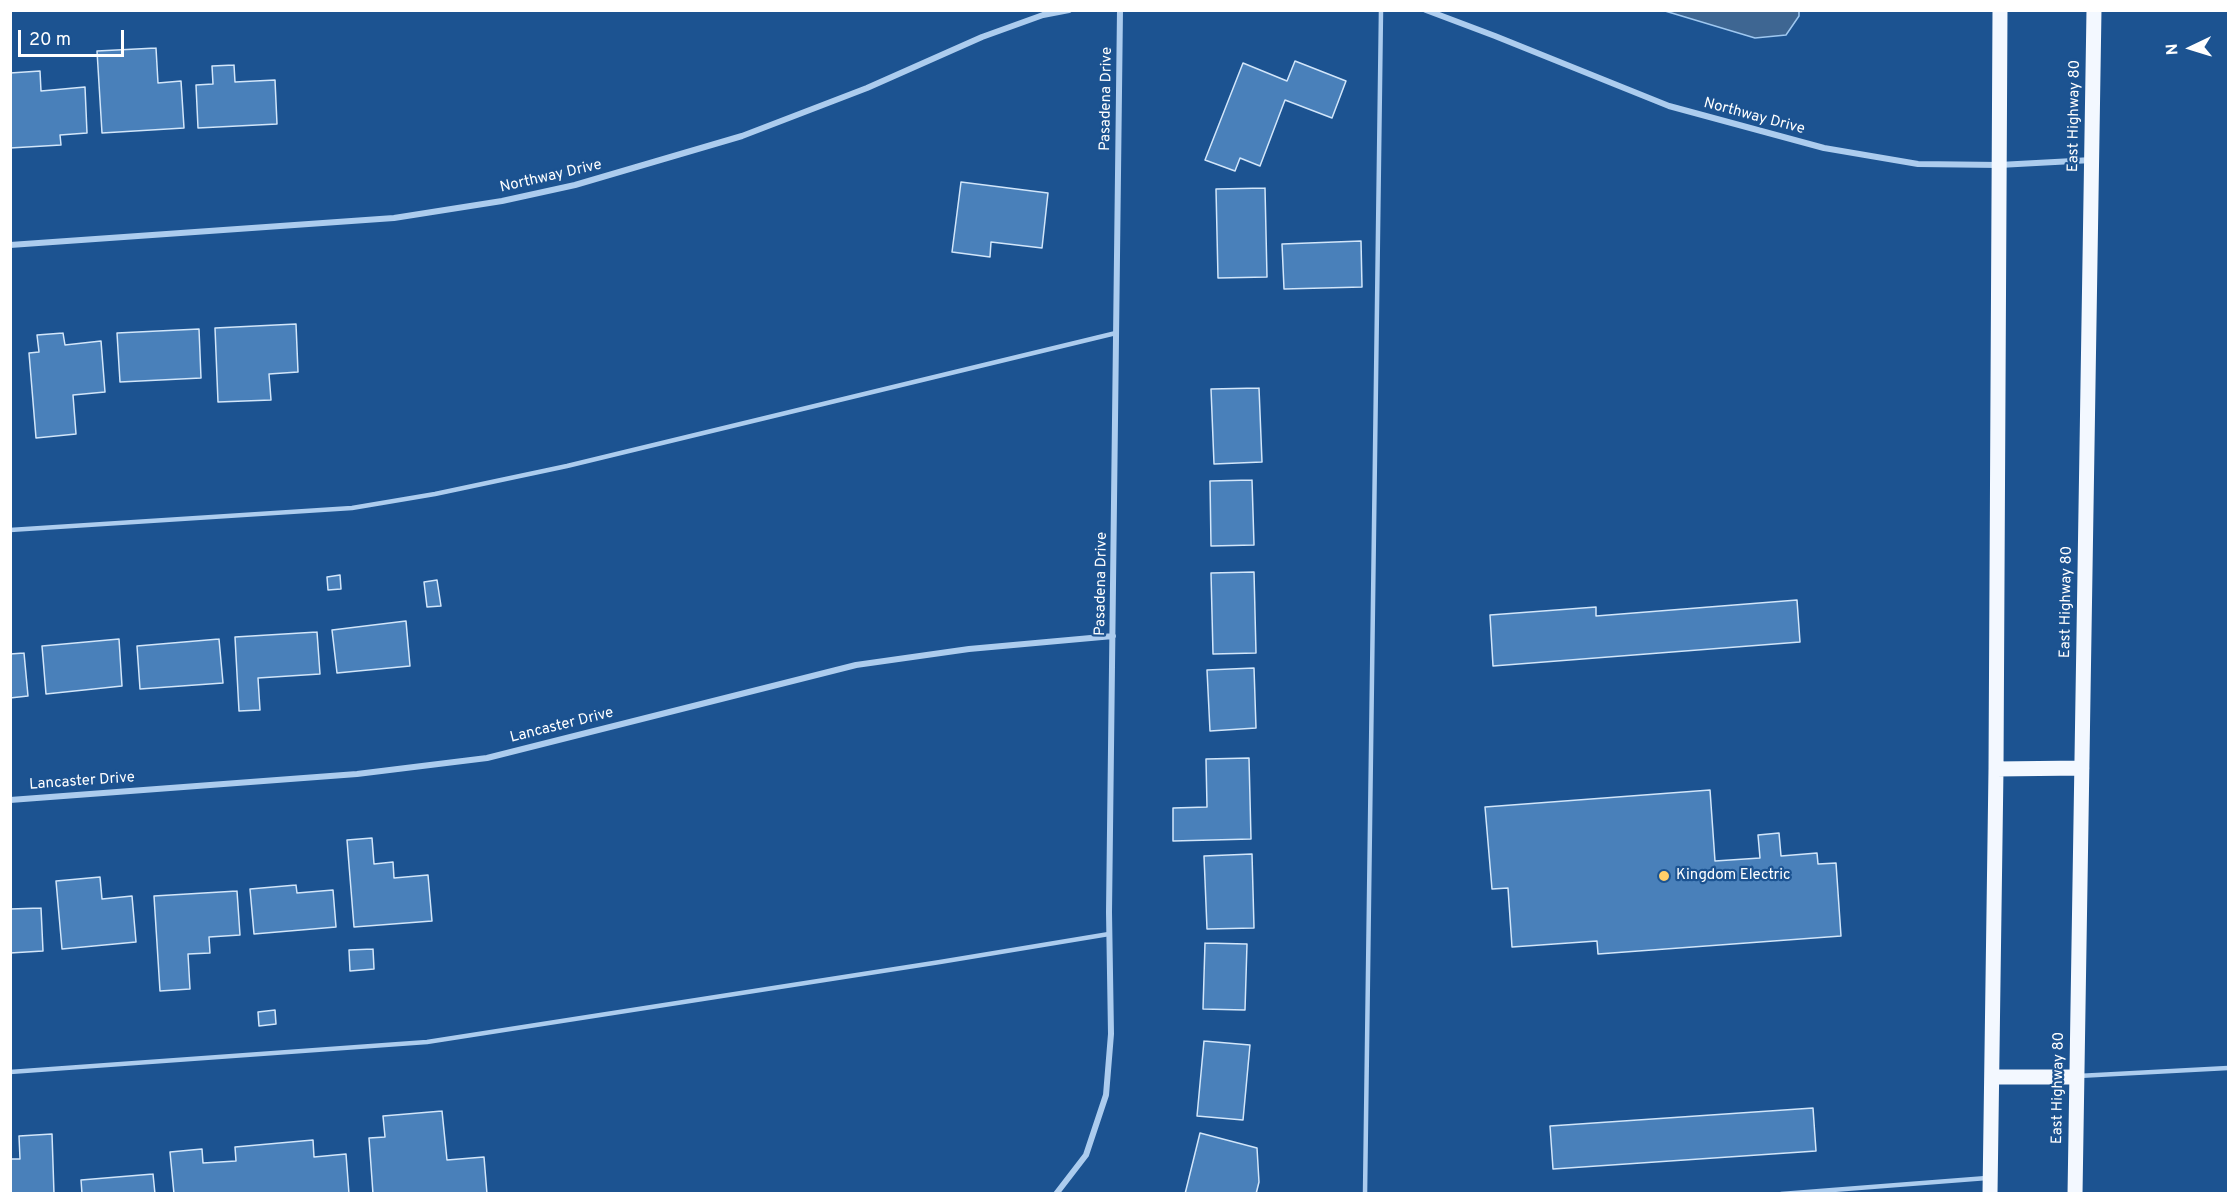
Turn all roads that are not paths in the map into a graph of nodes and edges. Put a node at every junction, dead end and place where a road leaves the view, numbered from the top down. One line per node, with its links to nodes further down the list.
1 (1069, 10): 9 (street, Northway Drive)
2 (1120, 10): 10 (street, Pasadena Drive)
3 (1381, 10): 24 (lane)
4 (1426, 10): 8 (street, Northway Drive)
5 (2000, 10): 8 (main road)
6 (2094, 10): 7 (main road, East Highway 80)
7 (2092, 160): 8 (street, Northway Drive); 13 (main road, East Highway 80)
8 (1999, 165): 14 (main road)
9 (10, 245)
10 (1116, 333): 11 (lane); 12 (street, Pasadena Drive)
11 (10, 530)
12 (1113, 636): 15 (street, Lancaster Drive); 16 (street, Pasadena Drive)
13 (2082, 768): 14 (main road); 20 (main road, East Highway 80)
14 (1996, 769): 19 (main road)
15 (10, 800)
16 (1109, 934): 18 (lane); 23 (street, Pasadena Drive)
17 (2229, 1068): 20 (lane)
18 (10, 1072)
19 (1992, 1077): 20 (main road); 21 (main road)
20 (2077, 1077): 27 (main road, East Highway 80)
21 (1990, 1178): 22 (lane); 26 (main road)
22 (1835, 1191): 25 (lane)
23 (1056, 1194)
24 (1365, 1194)
25 (1781, 1194)
26 (1990, 1194)
27 (2075, 1194)

